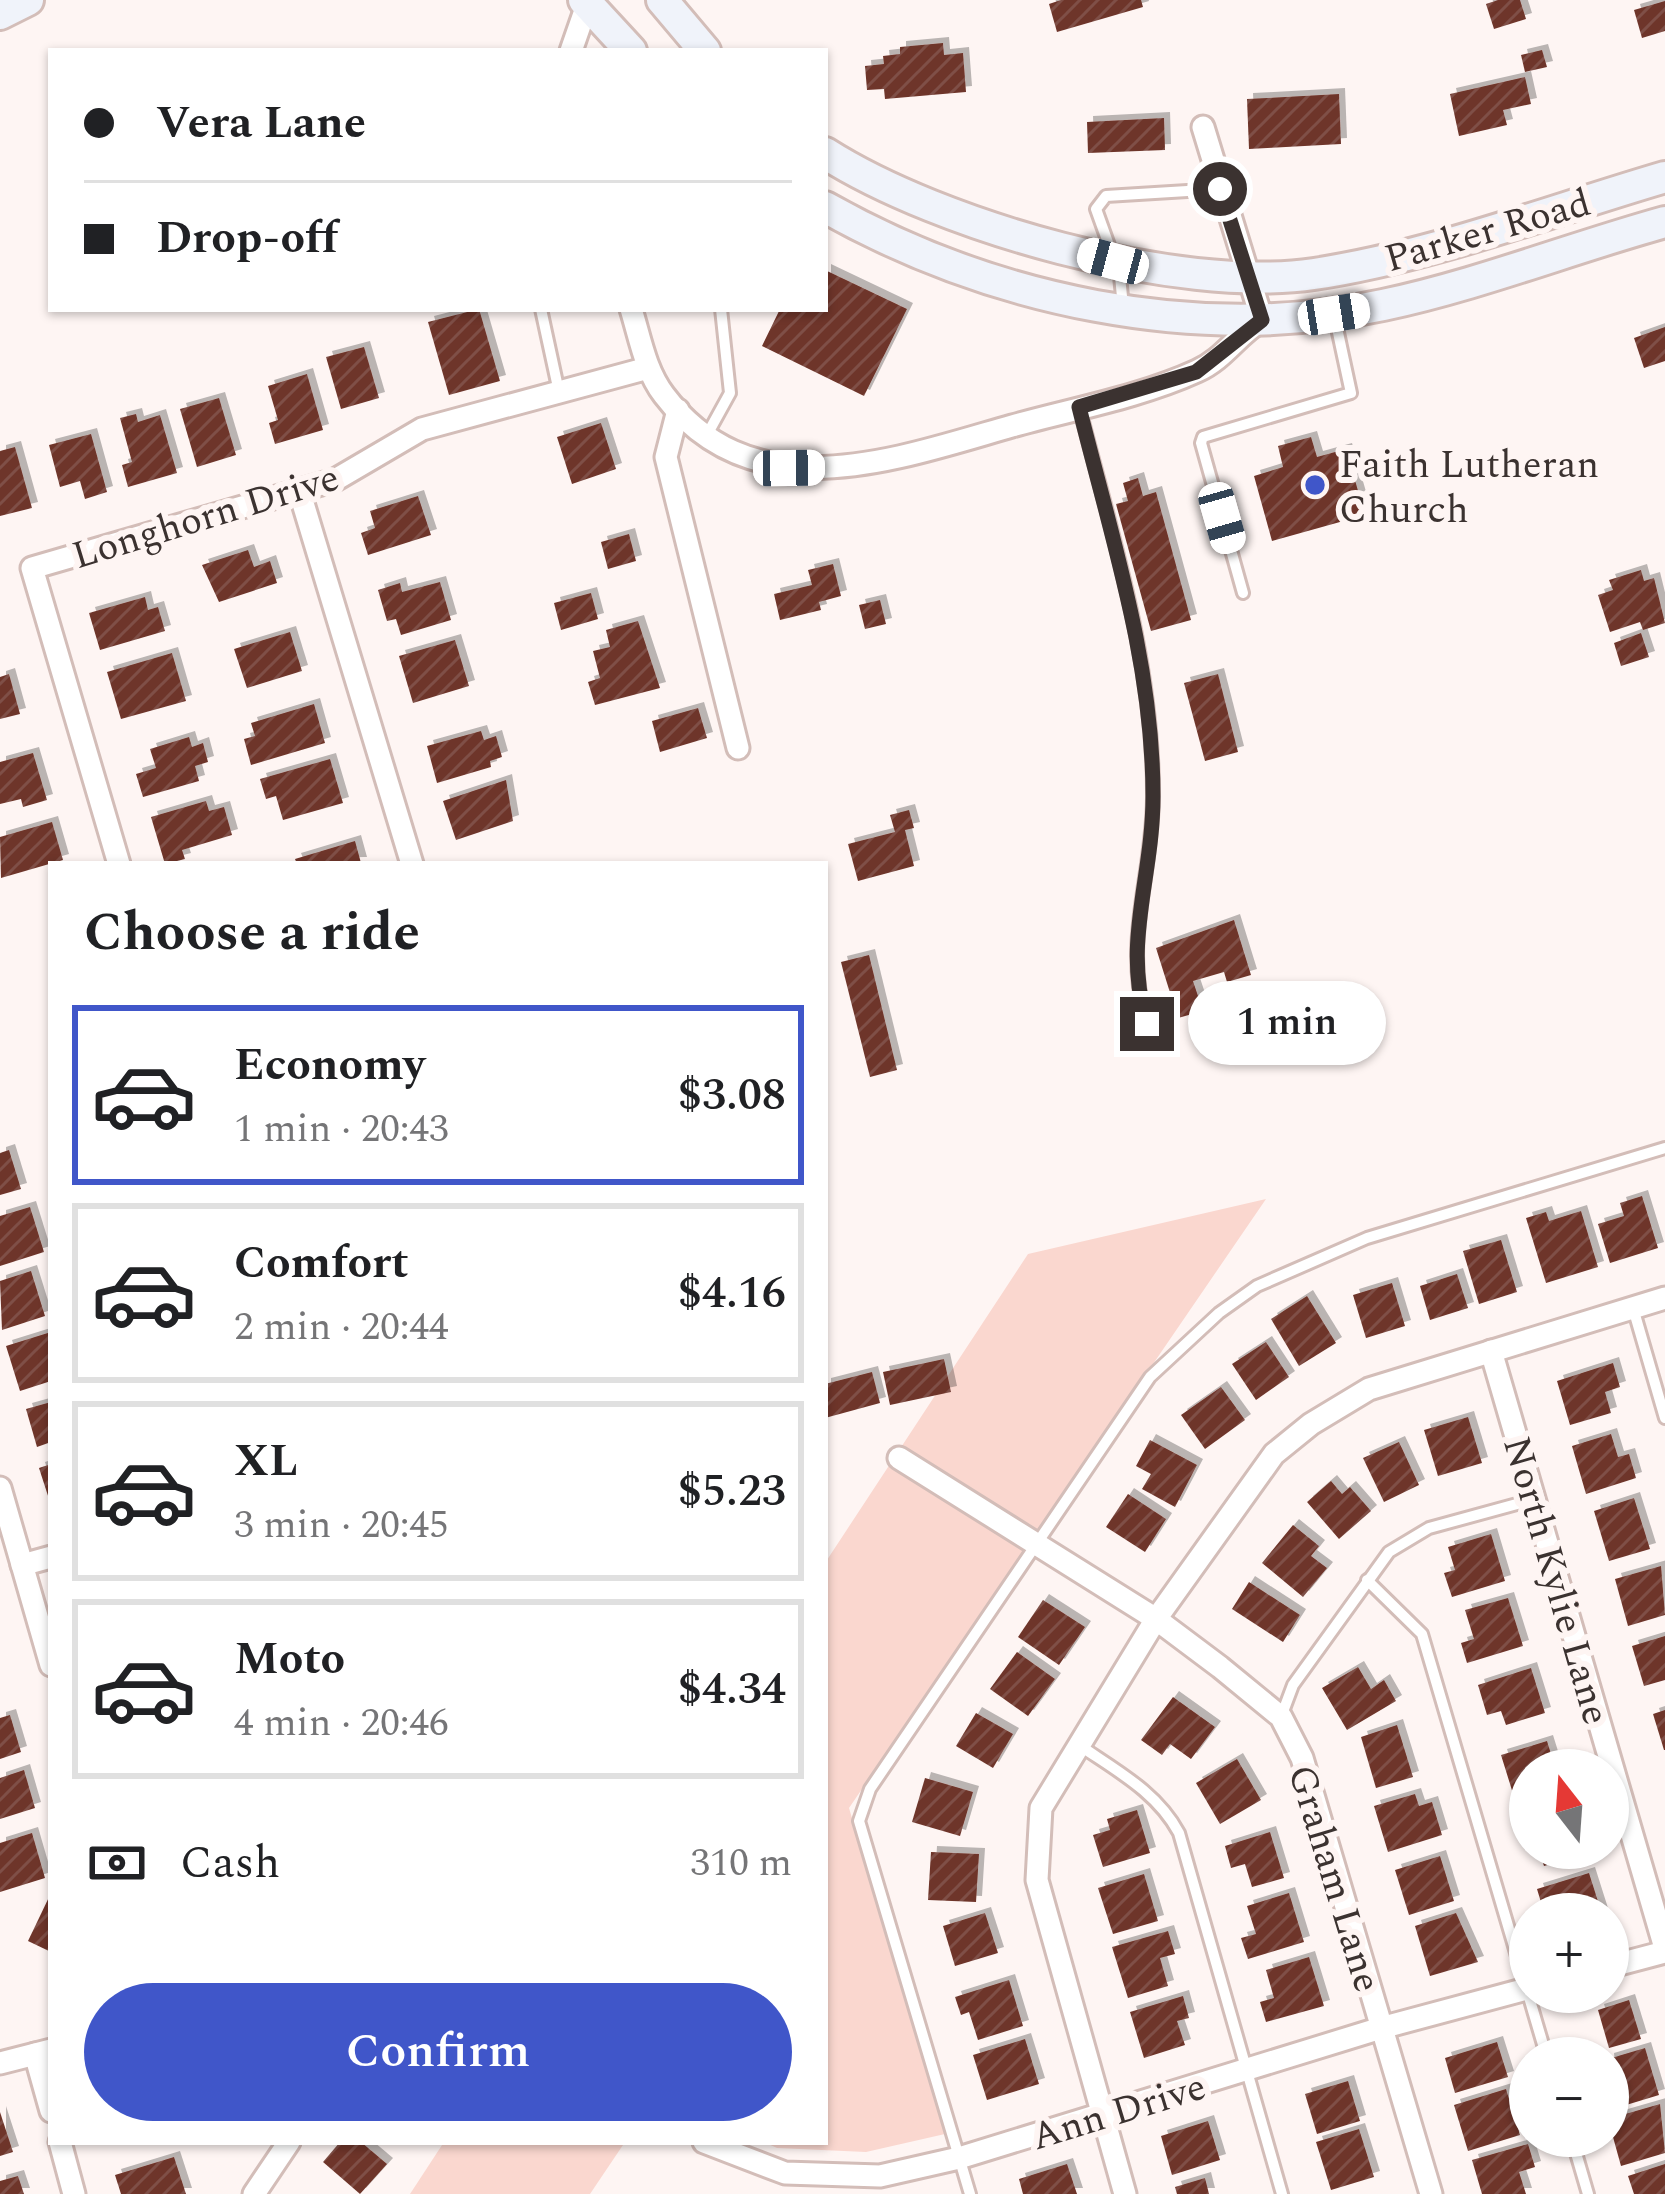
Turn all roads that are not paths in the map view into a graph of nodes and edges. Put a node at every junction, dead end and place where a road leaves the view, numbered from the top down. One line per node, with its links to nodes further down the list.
1 (28, 0): 4 (main road)
2 (662, 0): 7 (main road)
3 (586, 2): 5 (street); 6 (main road)
4 (0, 14)
5 (572, 48)
6 (628, 48)
7 (702, 48)
8 (1203, 127): 11 (street)
9 (828, 155): 14 (main road, Parker Road)
10 (1665, 177): 15 (main road, Parker Road)
11 (1220, 189): 14 (lane); 15 (street)
12 (828, 209): 16 (main road, Parker Road)
13 (1665, 222): 20 (main road, Parker Road)
14 (1113, 261): 15 (main road, Parker Road); 16 (lane)
15 (1247, 273): 21 (street)
16 (1124, 310): 21 (main road, Parker Road)
17 (542, 312): 23 (lane)
18 (632, 312): 22 (street)
19 (721, 312): 26 (lane)
20 (1334, 314): 21 (main road, Parker Road); 28 (lane)
21 (1262, 320): 24 (street)
22 (648, 368): 23 (street, Longhorn Drive); 25 (street)
23 (559, 392): 27 (street, Longhorn Drive)
24 (1079, 407): 26 (street); 32 (lane)
25 (678, 410): 26 (street); 29 (street)
26 (709, 433)
27 (299, 490): 30 (street, Longhorn Drive); 31 (street)
28 (1243, 593)
29 (738, 748)
30 (118, 861)
31 (411, 861)
32 (1147, 1024)
33 (1665, 1148): 41 (lane)
34 (1665, 1298): 35 (street)
35 (1633, 1308): 36 (street); 37 (lane)
36 (1492, 1351): 40 (street, North Kylie Lane); 45 (street)
37 (1665, 1418)
38 (899, 1458): 41 (street, Graham Lane)
39 (0, 1488): 43 (street)
40 (1534, 1499): 44 (lane); 50 (street, North Kylie Lane)
41 (1036, 1544): 45 (street, Graham Lane); 63 (lane)
42 (48, 1558): 43 (street)
43 (22, 1565): 46 (street)
44 (1367, 1580): 47 (lane); 49 (lane)
45 (1156, 1619): 47 (street, Graham Lane); 48 (street)
46 (48, 1655)
47 (1281, 1717): 53 (street, Graham Lane)
48 (1079, 1745): 56 (lane); 58 (street)
49 (1509, 1925)
50 (1665, 1950): 51 (street)
51 (1629, 1961)
52 (1509, 1994): 53 (street, Ann Drive)
53 (1381, 2028): 56 (street, Ann Drive); 70 (street, Graham Lane)
54 (43, 2052): 55 (street); 57 (street)
55 (0, 2063)
56 (1246, 2071): 58 (street, Ann Drive); 69 (lane)
57 (48, 2089)
58 (1102, 2114): 63 (street, Ann Drive); 68 (street)
59 (61, 2145): 65 (street)
60 (287, 2145): 66 (street)
61 (712, 2145): 64 (street, Ann Drive)
62 (1577, 2157): 71 (lane)
63 (959, 2158): 64 (street, Ann Drive); 67 (lane)
64 (835, 2184)
65 (74, 2194)
66 (254, 2194)
67 (970, 2194)
68 (1125, 2194)
69 (1282, 2194)
70 (1431, 2194)
71 (1588, 2194)

